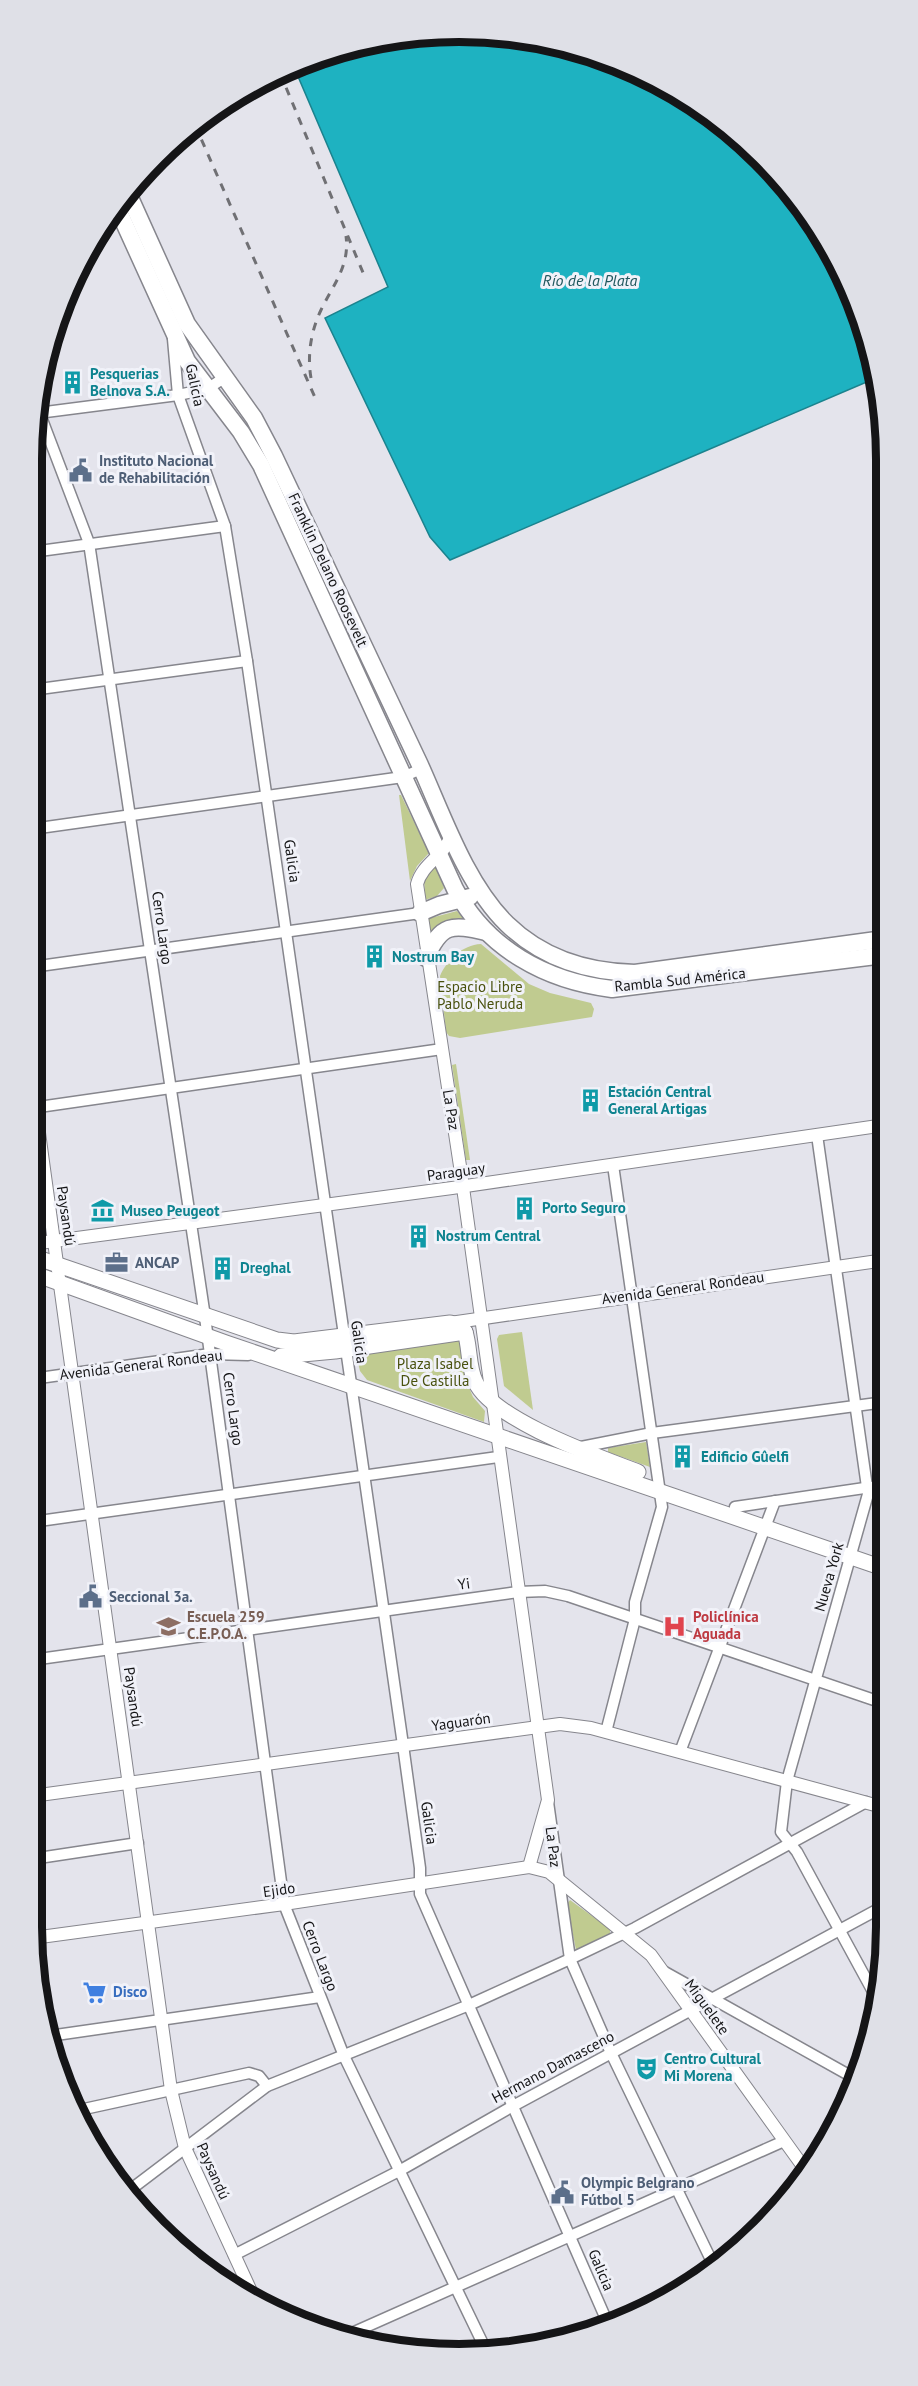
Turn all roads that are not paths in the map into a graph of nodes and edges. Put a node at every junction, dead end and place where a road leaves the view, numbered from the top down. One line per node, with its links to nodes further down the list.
1 (131, 201): 4 (main road, Franklin Delano Roosevelt)
2 (121, 215): 3 (main road, Franklin Delano Roosevelt)
3 (173, 334): 5 (main road, Franklin Delano Roosevelt); 6 (street, Galicia)
4 (224, 378): 5 (street); 15 (main road, Franklin Delano Roosevelt)
5 (207, 389): 6 (street); 16 (main road, Franklin Delano Roosevelt)
6 (178, 395): 7 (street); 9 (street, Galicia)
7 (45, 410)
8 (44, 426): 10 (street, Cerro Largo)
9 (225, 526): 10 (street); 12 (street, Galicia)
10 (89, 543): 11 (street); 13 (street, Cerro Largo)
11 (42, 550)
12 (247, 661): 13 (street); 17 (street, Galicia)
13 (109, 679): 14 (street); 18 (street, Cerro Largo)
14 (42, 689)
15 (421, 769): 16 (street); 20 (main road, Rambla Sud América)
16 (403, 777): 17 (street); 21 (main road, Rambla Sud América)
17 (267, 796): 18 (street); 25 (street, Galicia)
18 (130, 815): 19 (street); 29 (street, Cerro Largo)
19 (42, 828)
20 (451, 834): 21 (street, La Paz); 23 (main road, Rambla Sud América)
21 (439, 856): 22 (main road, Rambla Sud América); 24 (street, La Paz)
22 (460, 898): 23 (main road); 24 (main road); 26 (main road, Rambla Sud América)
23 (486, 899): 27 (main road, Rambla Sud América)
24 (420, 914): 25 (street); 30 (street, La Paz)
25 (287, 932): 29 (street); 33 (street, Galicia)
26 (487, 932): 28 (main road, Rambla Sud América); 30 (main road)
27 (876, 948)
28 (876, 948)
29 (150, 951): 31 (street); 34 (street, Cerro Largo)
30 (426, 958): 32 (street, La Paz)
31 (42, 966)
32 (442, 1049): 33 (street); 40 (street, La Paz)
33 (305, 1068): 34 (street); 41 (street, Galicia)
34 (171, 1088): 35 (street); 42 (street, Cerro Largo)
35 (42, 1106)
36 (876, 1126): 37 (street, Paraguay)
37 (817, 1135): 39 (street, Paraguay); 48 (street, Nueva York)
38 (42, 1164): 43 (street, Paysandú)
39 (613, 1165): 40 (street, Paraguay); 51 (street)
40 (463, 1186): 41 (street, Paraguay); 53 (street, La Paz)
41 (324, 1204): 42 (street, Paraguay); 57 (street, Galicia)
42 (191, 1222): 43 (street, Paraguay); 52 (street, Cerro Largo)
43 (54, 1240): 44 (street, Paraguay); 47 (street, Paysandú)
44 (42, 1242)
45 (42, 1259): 47 (main road)
46 (876, 1261): 48 (street, Avenida General Rondeau)
47 (58, 1265): 50 (street, Paysandú); 52 (main road)
48 (837, 1266): 51 (street, Avenida General Rondeau); 65 (street, Nueva York)
49 (42, 1277): 50 (main road)
50 (60, 1283): 56 (main road); 60 (street, Paysandú)
51 (632, 1295): 53 (street, Avenida General Rondeau); 66 (street)
52 (205, 1317): 56 (street, Cerro Largo); 57 (main road)
53 (481, 1319): 54 (street, Avenida General Rondeau); 55 (street); 63 (street, La Paz)
54 (450, 1323): 55 (main road); 57 (main road, Avenida General Rondeau)
55 (465, 1332): 57 (main road, Avenida General Rondeau); 63 (main road)
56 (207, 1336): 58 (street, Cerro Largo); 59 (main road)
57 (344, 1343): 59 (main road, Avenida General Rondeau); 62 (street, Galicia)
58 (210, 1354): 59 (street, Avenida General Rondeau); 60 (street, Avenida General Rondeau); 74 (street, Cerro Largo)
59 (268, 1356): 62 (main road)
60 (73, 1372): 61 (street, Avenida General Rondeau); 77 (street, Paysandú)
61 (42, 1377)
62 (350, 1383): 67 (main road); 70 (street, Galicia)
63 (491, 1399): 67 (street, La Paz); 68 (main road)
64 (876, 1403): 65 (street)
65 (856, 1406): 66 (street); 73 (street, Nueva York)
66 (652, 1433): 68 (street); 71 (street)
67 (495, 1436): 69 (street, La Paz); 71 (main road)
68 (576, 1448): 71 (main road)
69 (498, 1457): 70 (street); 83 (street, La Paz)
70 (363, 1475): 74 (street); 84 (street, Galicia)
71 (659, 1484): 76 (main road); 79 (main road); 85 (street)
72 (876, 1486): 73 (street)
73 (867, 1487): 75 (street); 80 (street, Nueva York)
74 (230, 1494): 77 (street); 86 (street, Cerro Largo)
75 (775, 1501): 76 (street); 79 (street)
76 (735, 1507): 79 (main road)
77 (93, 1513): 78 (street); 88 (street, Paysandú)
78 (42, 1521)
79 (767, 1523): 80 (main road); 87 (street)
80 (852, 1552): 81 (main road); 82 (main road); 90 (street, Nueva York)
81 (876, 1556)
82 (876, 1564)
83 (518, 1592): 84 (street, Yi); 85 (street, Yi); 92 (street, La Paz)
84 (382, 1611): 86 (street, Yi); 94 (street, Galicia)
85 (635, 1619): 87 (street, Yi); 93 (street)
86 (248, 1630): 88 (street, Yi); 96 (street, Cerro Largo)
87 (720, 1647): 90 (street, Yi); 95 (street)
88 (111, 1649): 89 (street, Yi); 98 (street, Paysandú)
89 (42, 1659)
90 (814, 1680): 91 (street, Yi); 97 (street, Nueva York)
91 (876, 1701)
92 (537, 1727): 93 (street, Yaguarón); 94 (street, Yaguarón); 100 (street, La Paz)
93 (606, 1732): 95 (street, Yaguarón)
94 (403, 1745): 96 (street, Yaguarón); 107 (street, Galicia)
95 (680, 1752): 97 (street, Yaguarón)
96 (265, 1764): 98 (street, Yaguarón); 109 (street, Cerro Largo)
97 (787, 1781): 101 (street, Yaguarón); 104 (street, Nueva York)
98 (130, 1784): 99 (street, Yaguarón); 103 (street, Paysandú)
99 (42, 1796)
100 (548, 1800): 106 (street); 108 (street, La Paz)
101 (866, 1802): 102 (street, Yaguarón); 104 (street)
102 (876, 1805)
103 (138, 1843): 105 (street); 111 (street, Paysandú)
104 (788, 1843): 112 (street, Nueva York); 113 (street)
105 (42, 1857)
106 (529, 1867): 107 (street, Ejido); 108 (street)
107 (420, 1882): 109 (street, Ejido); 120 (street, Galicia)
108 (558, 1882): 113 (street, Miguelete); 115 (street, La Paz)
109 (284, 1905): 111 (street, Ejido); 118 (street, Cerro Largo)
110 (876, 1910): 112 (street, Hermano Damasceno)
111 (149, 1922): 114 (street, Ejido); 122 (street, Paysandú)
112 (838, 1929): 117 (street, Nueva York); 119 (street, Hermano Damasceno)
113 (624, 1933): 115 (street); 116 (street, Miguelete)
114 (42, 1937)
115 (570, 1959): 120 (street); 124 (street, La Paz)
116 (663, 1971): 119 (street); 121 (street, Miguelete)
117 (871, 1989)
118 (320, 1997): 122 (street); 125 (street, Cerro Largo)
119 (714, 1998): 121 (street, Hermano Damasceno); 126 (street)
120 (468, 2005): 125 (street); 129 (street, Galicia)
121 (691, 2010): 124 (street, Hermano Damasceno); 131 (street, Miguelete)
122 (162, 2019): 123 (street); 128 (street, Paysandú)
123 (56, 2035)
124 (610, 2053): 129 (street, Hermano Damasceno); 136 (street, La Paz)
125 (344, 2056): 127 (street); 134 (street, Cerro Largo)
126 (849, 2075)
127 (267, 2086): 128 (street); 132 (street)
128 (171, 2090): 130 (street); 132 (street, Paysandú)
129 (513, 2106): 134 (street, Hermano Damasceno); 137 (street, Galicia)
130 (84, 2109)
131 (784, 2140): 133 (street, Miguelete); 136 (street)
132 (185, 2148): 135 (street); 138 (street, Paysandú)
133 (802, 2165)
134 (399, 2171): 138 (street, Hermano Damasceno); 140 (street, Cerro Largo)
135 (133, 2187)
136 (677, 2189): 137 (street); 139 (street, La Paz)
137 (570, 2235): 140 (street); 142 (street, Galicia)
138 (234, 2255): 141 (street, Paysandú)
139 (711, 2260)
140 (455, 2287): 143 (street); 144 (street, Cerro Largo)
141 (249, 2288)
142 (605, 2317)
143 (357, 2331)
144 (483, 2343)

